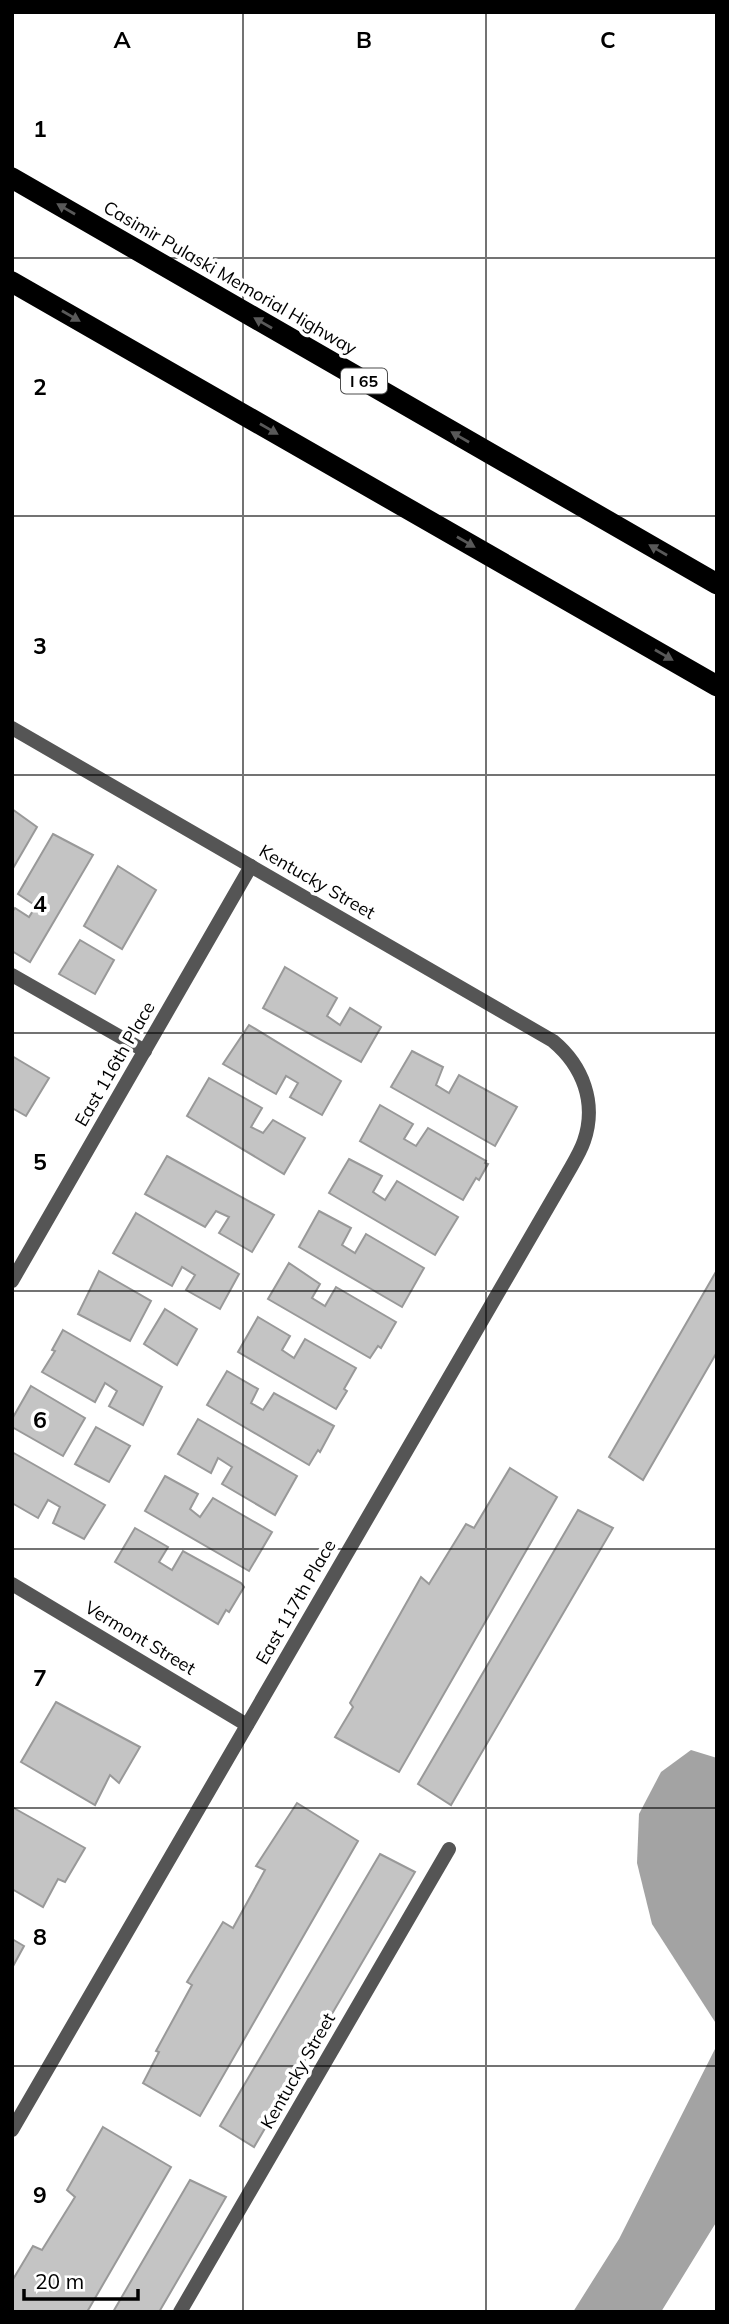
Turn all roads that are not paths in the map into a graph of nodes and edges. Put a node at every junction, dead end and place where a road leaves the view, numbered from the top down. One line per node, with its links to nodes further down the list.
1 (12, 178): 3 (highway, Casimir Pulaski Memorial Highway / I 65, one-way to 1)
2 (12, 282): 4 (highway, one-way to 4)
3 (717, 584)
4 (717, 685)
5 (12, 728): 6 (street, Kentucky Street)
6 (251, 866): 8 (street, East 116th Place); 9 (street, Kentucky Street)
7 (12, 975): 8 (street)
8 (145, 1051): 10 (street, East 116th Place)
9 (587, 1087): 12 (street, East 117th Place)
10 (12, 1281)
11 (12, 1584): 12 (street, Vermont Street)
12 (247, 1725): 14 (street, East 117th Place)
13 (449, 1849): 15 (street, Kentucky Street)
14 (15, 2119)
15 (180, 2312)

